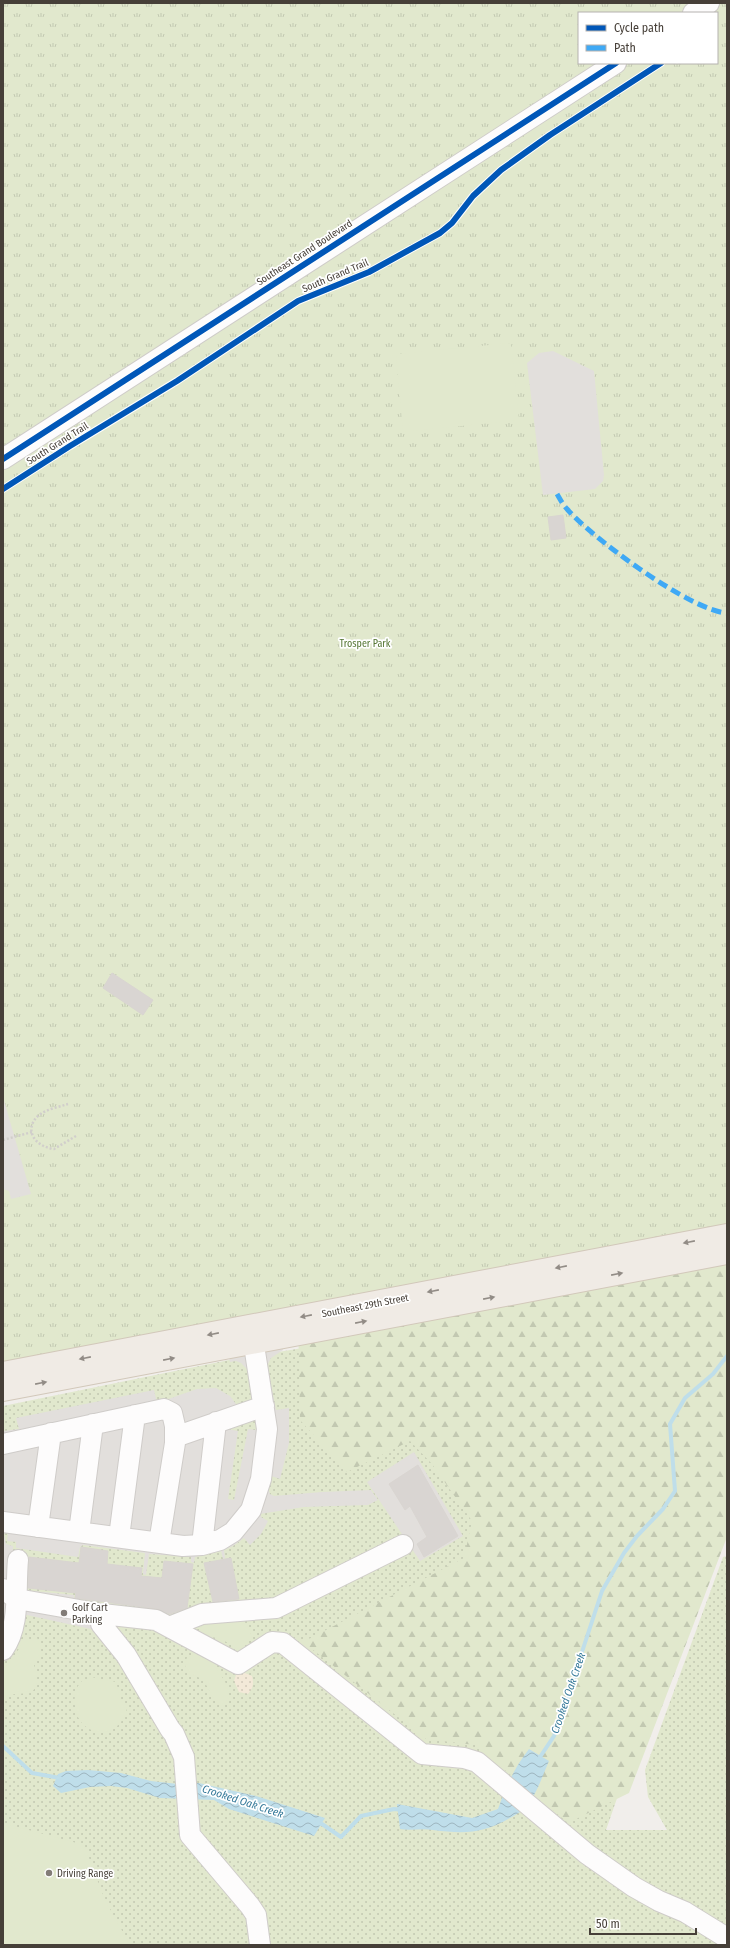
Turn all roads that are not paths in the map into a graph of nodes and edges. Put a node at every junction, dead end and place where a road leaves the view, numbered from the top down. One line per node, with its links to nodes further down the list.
1 (709, 3): 2 (street)
2 (696, 12)
3 (614, 64): 4 (street, Southeast Grand Boulevard)
4 (3, 459)
5 (727, 1235): 7 (main road, Southeast 29th Street, one-way to 7)
6 (727, 1253): 7 (main road, Southeast 29th Street, one-way to 6)
7 (253, 1335): 8 (main road, Southeast 29th Street, one-way to 8); 9 (main road, Southeast 29th Street, one-way to 7); 10 (street)
8 (3, 1373)
9 (3, 1390)
10 (264, 1406): 12 (street); 23 (street)
11 (135, 1415): 13 (street); 15 (street); 20 (street)
12 (216, 1422): 15 (street); 23 (street)
13 (93, 1424): 14 (street); 19 (street)
14 (51, 1434): 16 (street); 18 (street)
15 (175, 1436): 21 (street)
16 (3, 1444)
17 (3, 1522): 18 (street)
18 (38, 1527): 19 (street)
19 (79, 1532): 20 (street)
20 (119, 1537): 21 (street)
21 (159, 1543): 23 (street)
22 (403, 1544): 27 (street)
23 (202, 1545)
24 (18, 1560): 25 (street)
25 (10, 1609): 26 (street); 28 (street)
26 (102, 1614): 27 (street); 30 (street)
27 (169, 1627): 29 (street)
28 (3, 1650)
29 (727, 1938)
30 (260, 1945)

